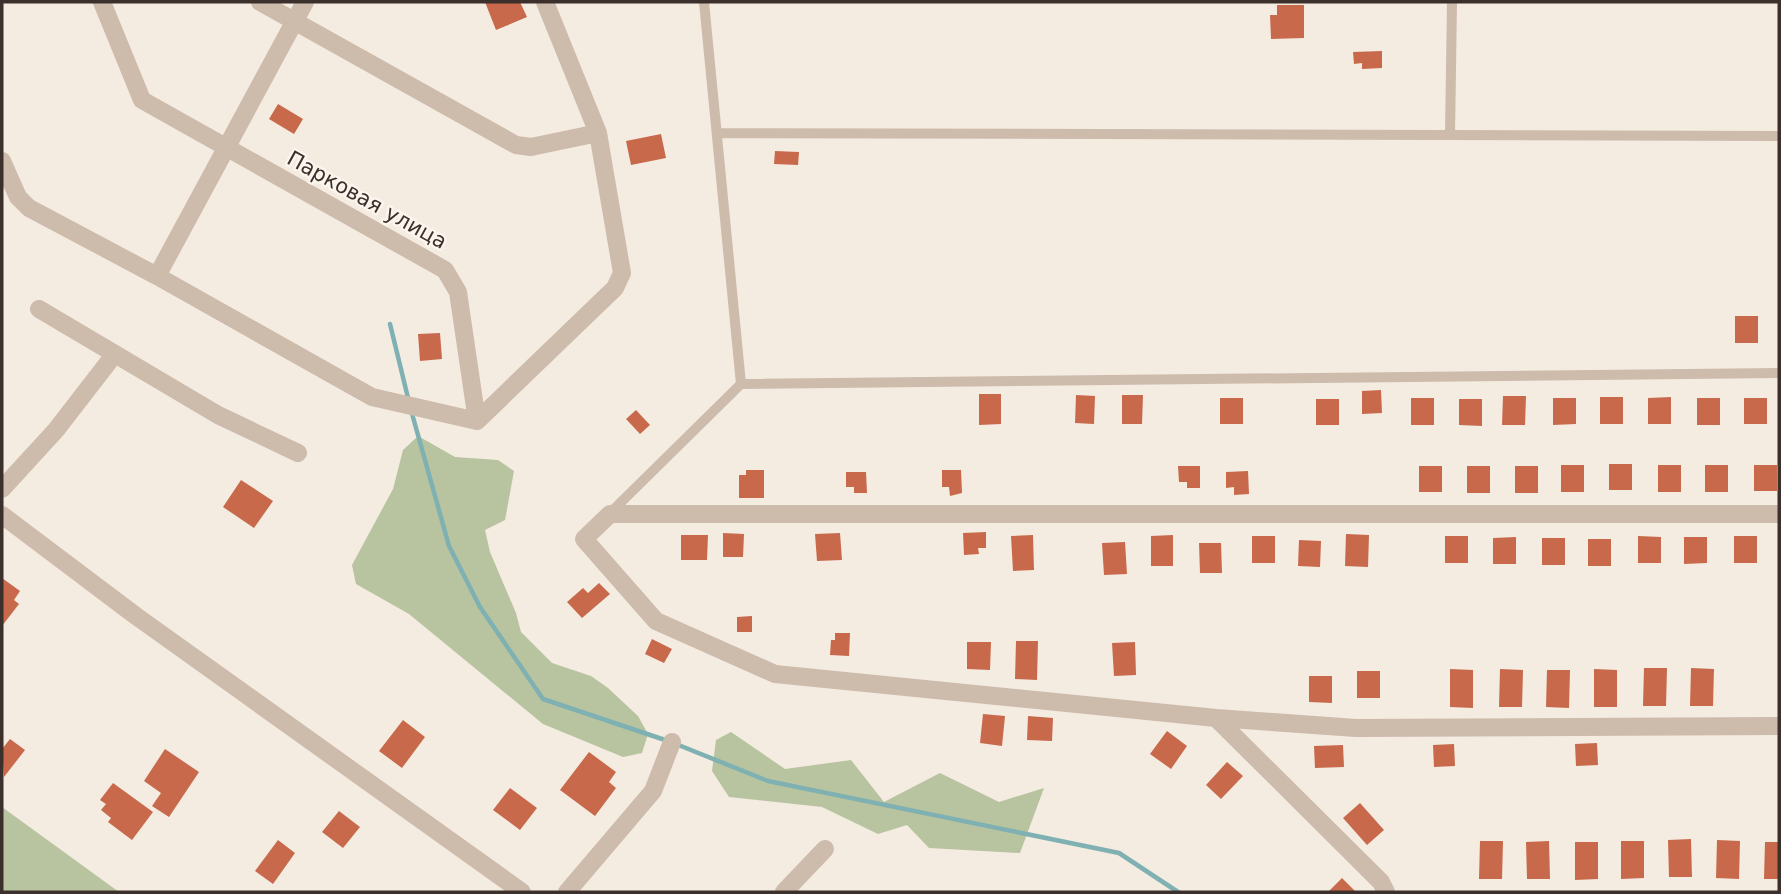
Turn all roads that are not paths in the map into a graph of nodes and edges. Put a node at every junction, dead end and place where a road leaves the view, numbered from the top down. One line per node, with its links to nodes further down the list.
1 (102, 2): 12 (street, Парковая улица)
2 (260, 2): 7 (street)
3 (305, 2): 7 (street)
4 (545, 2): 8 (street)
5 (704, 2): 9 (lane)
6 (1452, 2): 10 (lane)
7 (294, 22): 8 (street); 12 (street)
8 (598, 133): 19 (street)
9 (717, 133): 10 (lane); 18 (lane)
10 (1450, 135): 11 (lane)
11 (1779, 136)
12 (228, 149): 14 (street); 19 (street, Парковая улица)
13 (2, 161): 14 (street)
14 (157, 276): 19 (street)
15 (39, 309): 16 (street)
16 (114, 355): 20 (street); 21 (street)
17 (1779, 373): 18 (lane)
18 (741, 384): 23 (lane)
19 (477, 421)
20 (298, 453)
21 (2, 489)
22 (1779, 513): 23 (street)
23 (610, 514): 25 (street)
24 (2, 515): 29 (street)
25 (1216, 718): 26 (street); 32 (street)
26 (1779, 726)
27 (672, 742): 30 (street)
28 (825, 849): 31 (street)
29 (522, 892)
30 (567, 892)
31 (784, 892)
32 (1386, 892)

